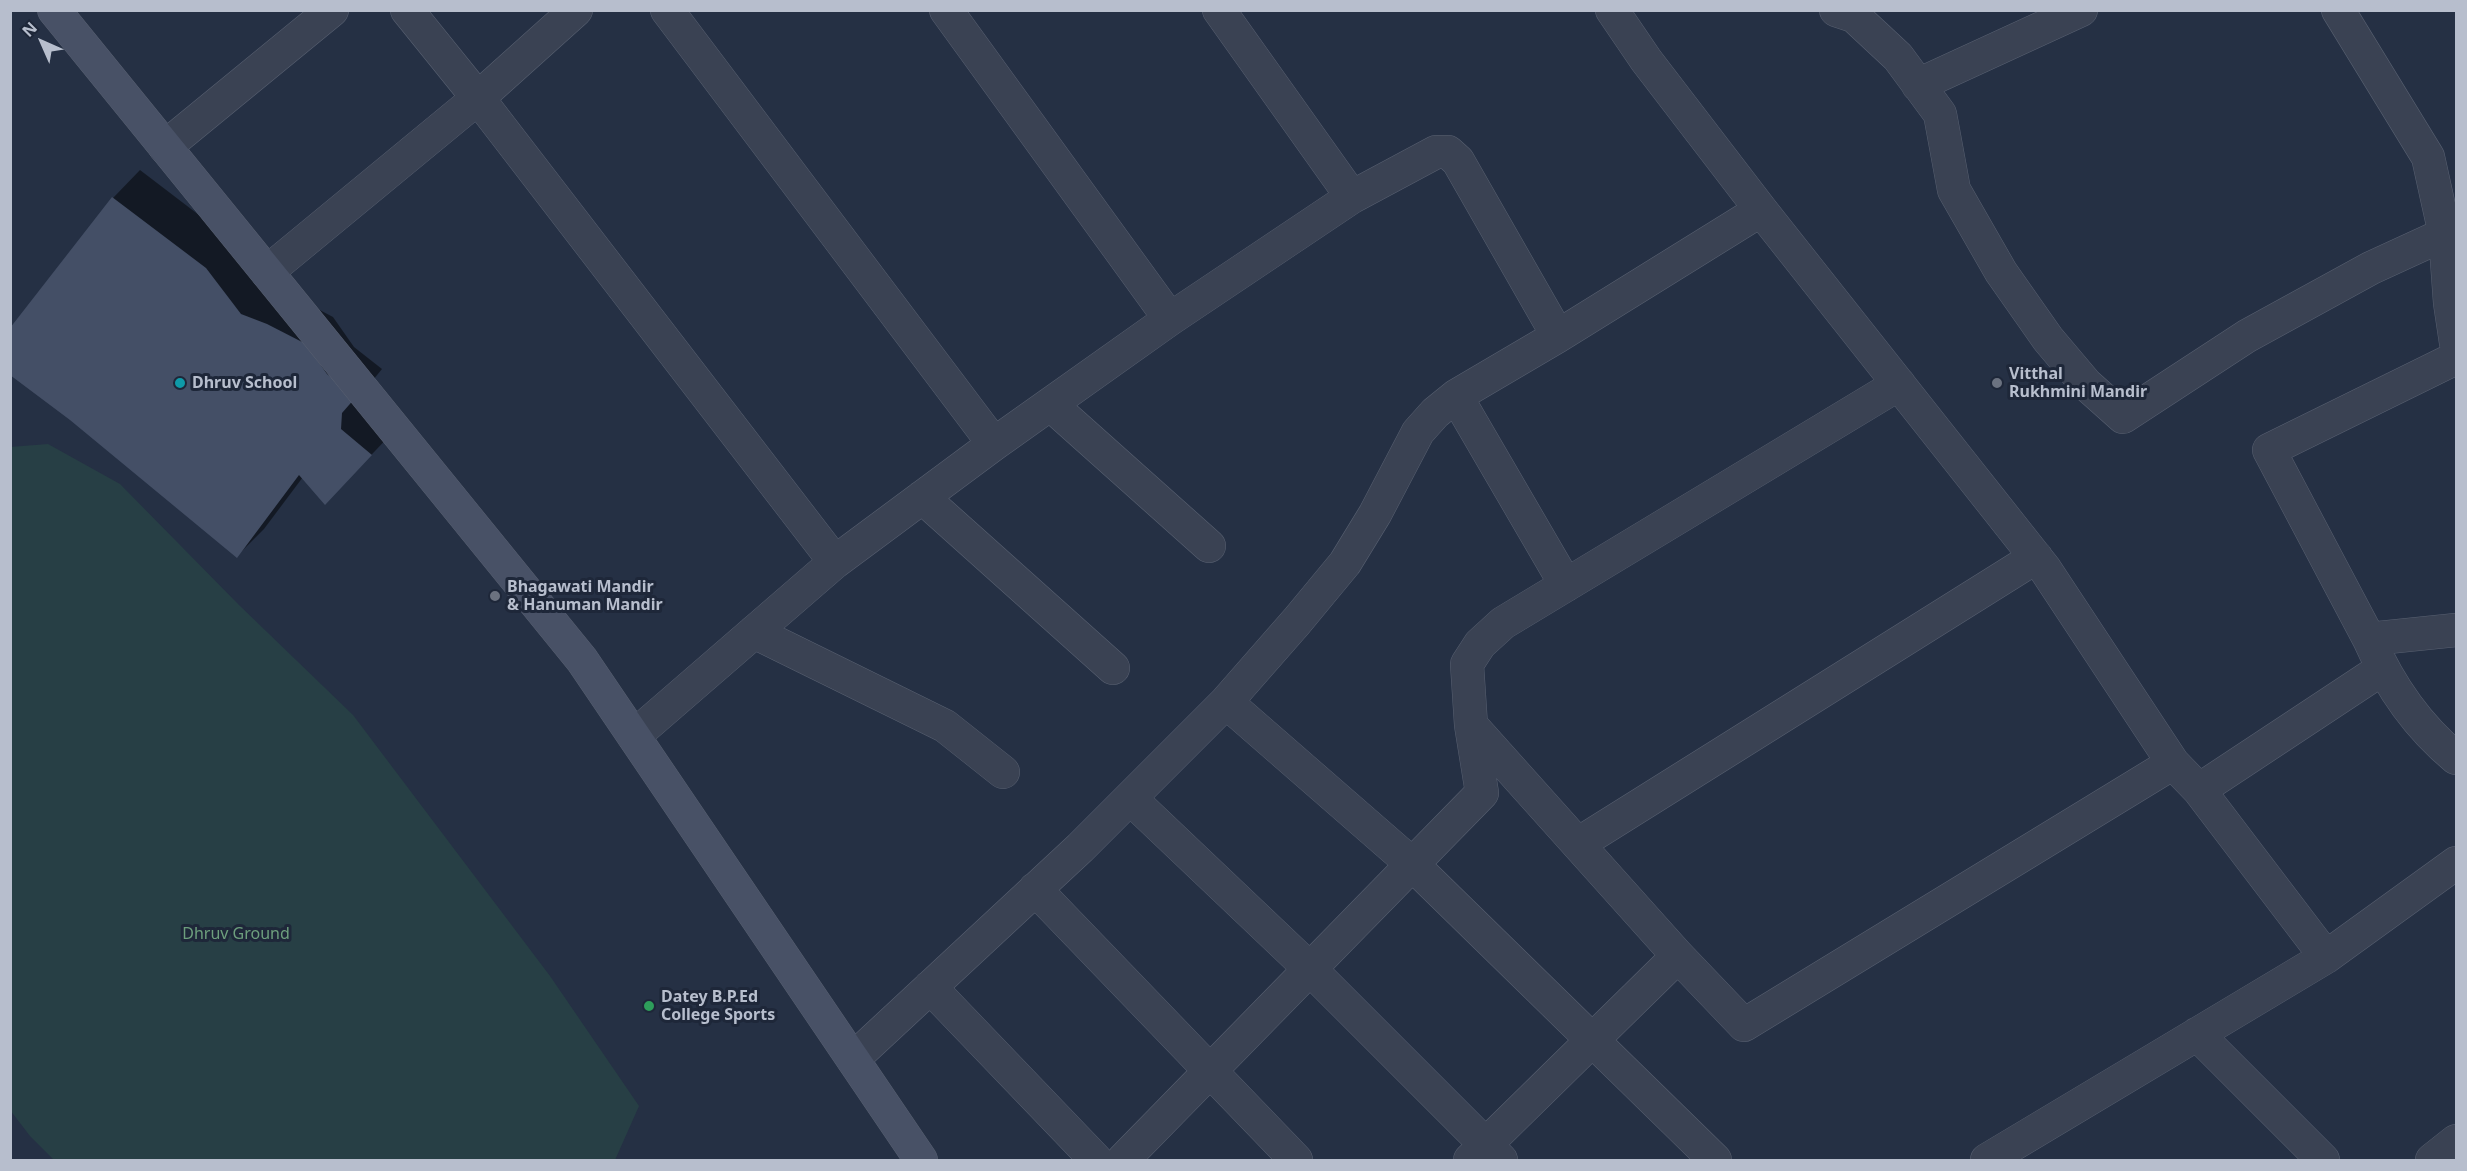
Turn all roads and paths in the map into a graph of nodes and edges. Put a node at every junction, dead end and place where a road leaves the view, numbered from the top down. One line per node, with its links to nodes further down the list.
1 (54, 10): 14 (street)
2 (332, 10): 14 (street)
3 (407, 10): 13 (street)
4 (576, 10): 13 (street)
5 (667, 10): 27 (street)
6 (946, 10): 20 (street)
7 (1219, 10): 16 (street)
8 (1612, 10): 17 (street)
9 (1836, 10): 12 (street)
10 (2081, 10): 12 (street)
11 (2338, 10): 15 (street)
12 (1918, 85): 18 (street)
13 (478, 98): 19 (street); 31 (street)
14 (165, 147): 19 (street)
15 (2443, 160): 18 (street)
16 (1352, 197): 20 (street); 21 (street)
17 (1761, 210): 21 (street); 24 (street)
18 (2445, 234): 22 (street)
19 (267, 272): 40 (street)
20 (1170, 319): 26 (street)
21 (1558, 336): 25 (street)
22 (2457, 343)
23 (2457, 358): 35 (street)
24 (1899, 384): 30 (street); 32 (street)
25 (1456, 396): 32 (street); 38 (street)
26 (1050, 404): 27 (street); 29 (street)
27 (994, 444): 28 (street)
28 (922, 497): 31 (street); 36 (street)
29 (1209, 546)
30 (2036, 557): 42 (street); 46 (street)
31 (835, 562): 34 (street)
32 (1566, 585): 39 (street)
33 (2457, 630): 35 (street)
34 (754, 632): 40 (street); 43 (street)
35 (2369, 639): 37 (street)
36 (1113, 668)
37 (2382, 669): 41 (street); 44 (street)
38 (1226, 702): 45 (street); 48 (street)
39 (1471, 725): 46 (street); 48 (street)
40 (634, 736): 56 (street)
41 (2457, 759)
42 (2173, 763): 44 (street); 50 (street)
43 (1003, 772)
44 (2199, 790): 51 (street)
45 (1130, 798): 49 (street); 52 (street)
46 (1578, 844): 50 (street)
47 (2457, 863): 51 (street)
48 (1412, 864): 52 (street); 55 (street)
49 (1035, 889): 53 (street); 57 (street)
50 (1678, 956): 55 (street)
51 (2326, 957): 54 (street)
52 (1310, 969): 57 (street); 59 (street)
53 (930, 987): 56 (street); 62 (street)
54 (2197, 1034): 60 (street); 66 (street)
55 (1592, 1040): 59 (street); 65 (street)
56 (853, 1059): 61 (street)
57 (1209, 1072): 63 (street); 64 (street)
58 (2457, 1142): 67 (street)
59 (1485, 1155)
60 (2008, 1155)
61 (921, 1161)
62 (1096, 1161)
63 (1123, 1161)
64 (1296, 1161)
65 (1715, 1161)
66 (2323, 1161)
67 (2432, 1161)

